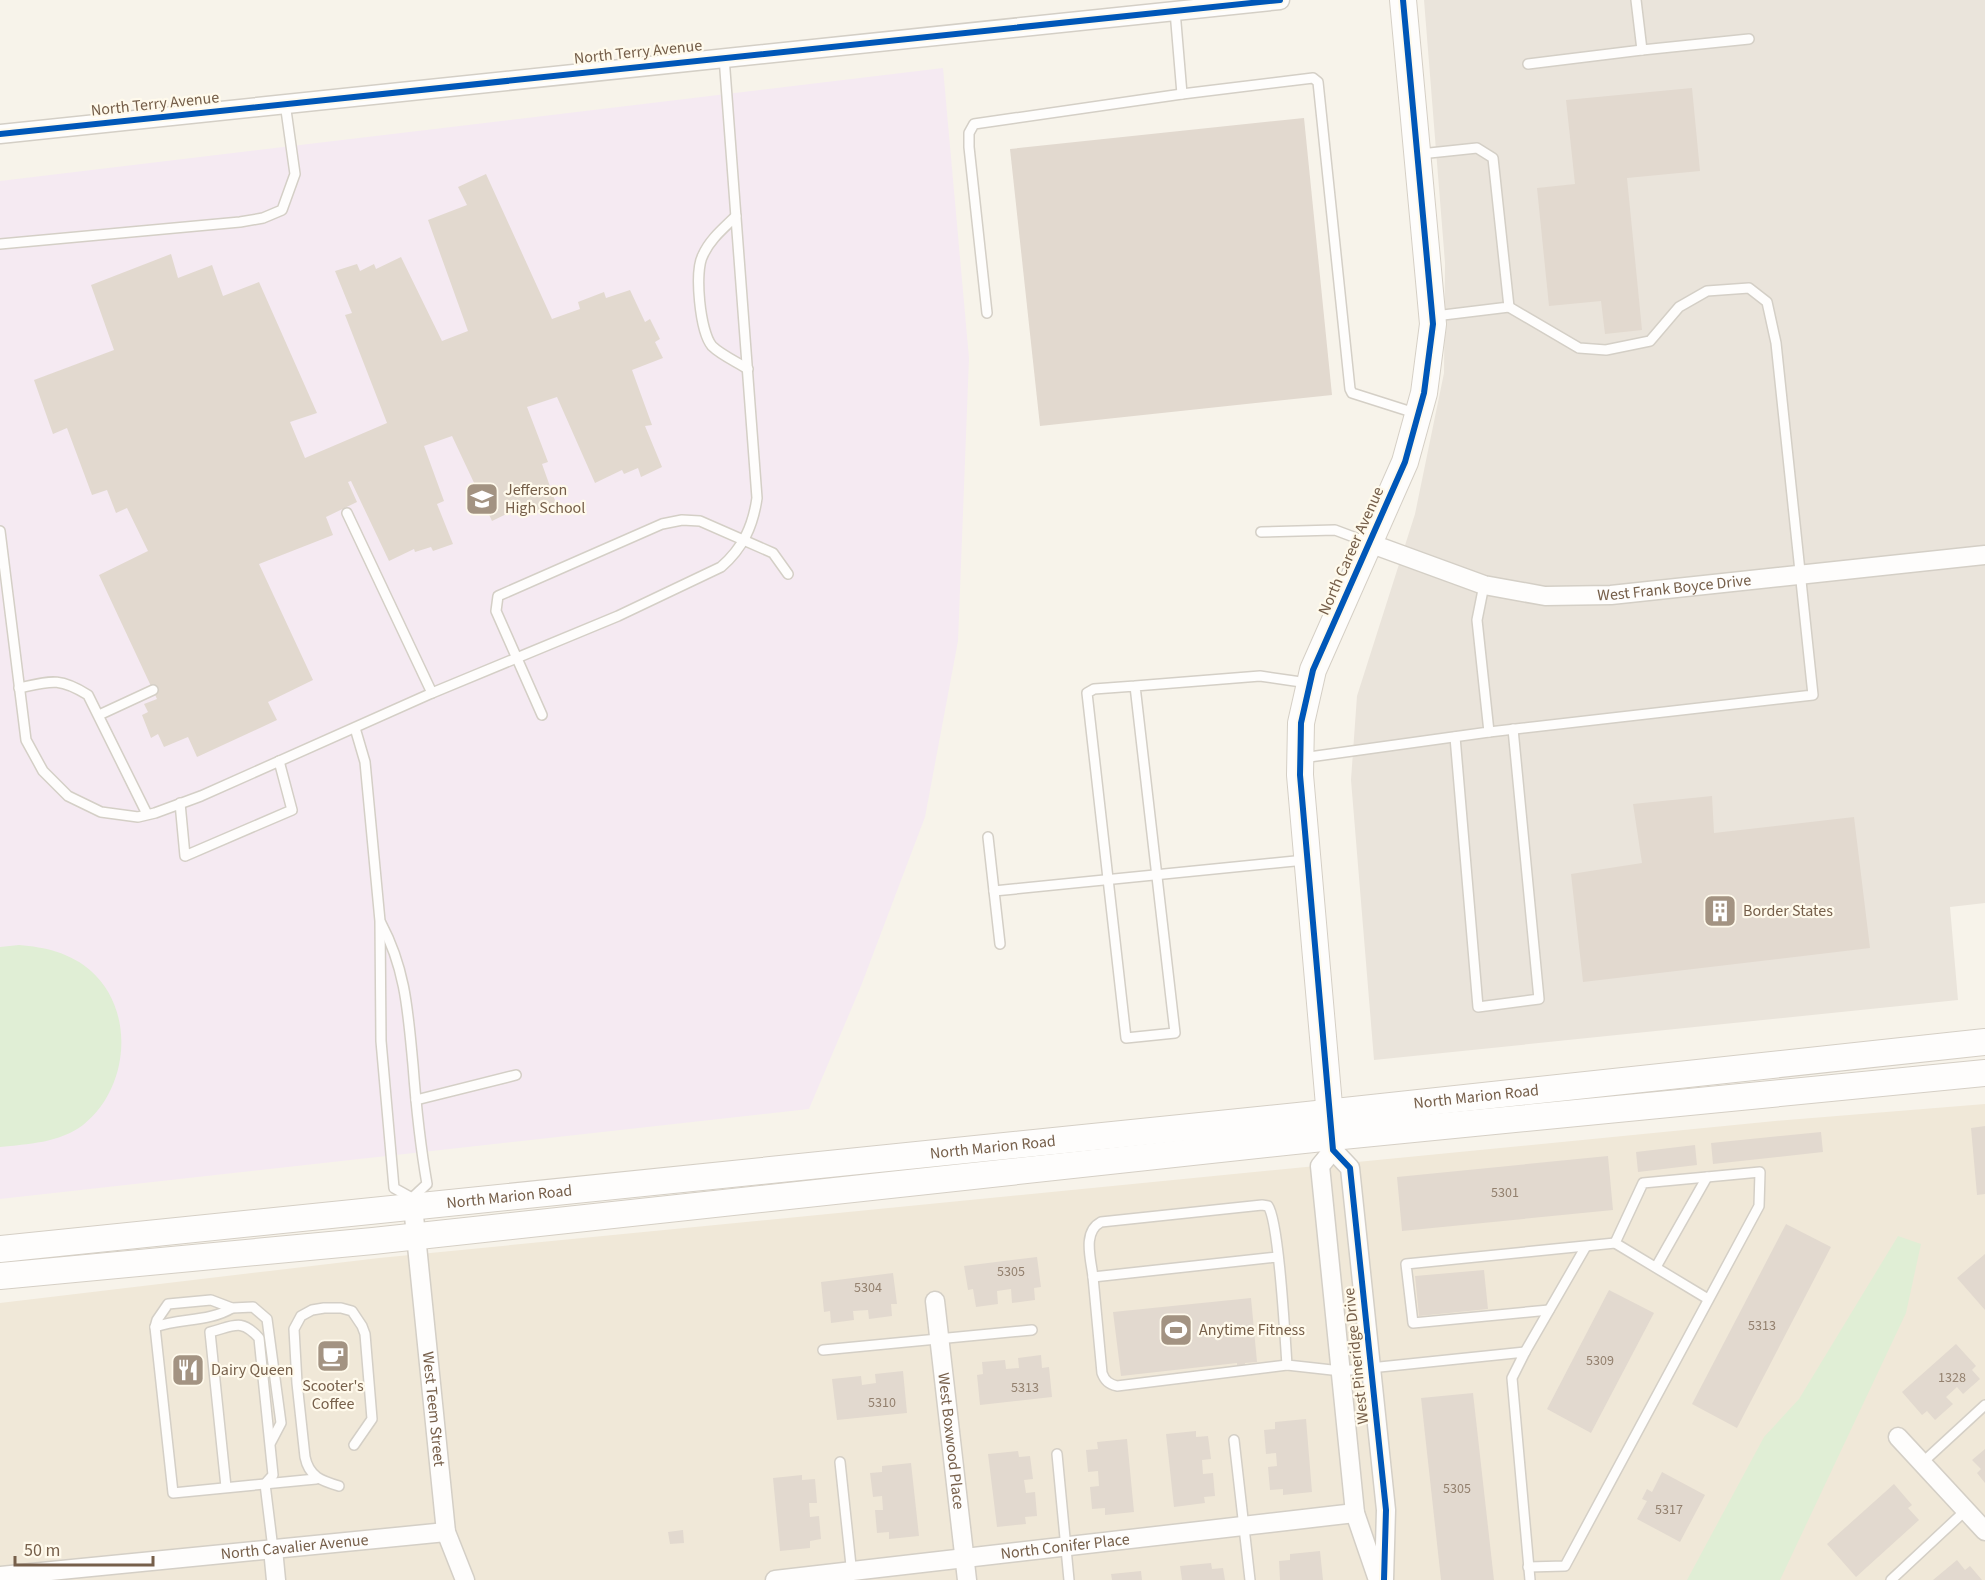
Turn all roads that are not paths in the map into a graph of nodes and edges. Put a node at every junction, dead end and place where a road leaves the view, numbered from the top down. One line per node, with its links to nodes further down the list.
1 (1280, 0): 4 (street, North Terry Avenue)
2 (1403, 0): 12 (main road, North Career Avenue)
3 (1636, 0): 6 (lane)
4 (1175, 11): 7 (street, North Terry Avenue); 9 (lane)
5 (1749, 39): 6 (lane)
6 (1642, 50): 8 (lane)
7 (724, 57): 10 (street, North Terry Avenue); 13 (lane)
8 (1528, 64)
9 (1182, 94): 16 (lane); 19 (lane)
10 (285, 104): 11 (street, North Terry Avenue); 14 (lane)
11 (0, 134)
12 (1418, 154): 15 (lane); 17 (main road, North Career Avenue)
13 (736, 216): 18 (lane); 18 (lane)
14 (0, 244)
15 (1509, 307): 17 (lane); 27 (lane)
16 (987, 313)
17 (1433, 316): 19 (main road, North Career Avenue)
18 (748, 369): 23 (lane)
19 (1418, 414): 24 (main road, North Career Avenue)
20 (347, 513): 34 (lane)
21 (0, 531): 32 (lane)
22 (1261, 532): 24 (lane)
23 (745, 540): 26 (lane); 29 (lane); 29 (lane)
24 (1369, 543): 28 (street, West Frank Boyce Drive); 30 (main road, North Career Avenue)
25 (1985, 555): 27 (street, West Frank Boyce Drive)
26 (788, 574)
27 (1801, 574): 28 (street, West Frank Boyce Drive); 38 (lane)
28 (1484, 585): 39 (lane)
29 (517, 660): 34 (lane); 36 (lane)
30 (1310, 683): 31 (lane); 41 (main road, North Career Avenue)
31 (1135, 686): 47 (lane); 48 (lane)
32 (19, 688): 35 (lane); 44 (lane)
33 (153, 690): 35 (lane)
34 (432, 693): 37 (lane)
35 (99, 715): 44 (lane)
36 (542, 715)
37 (355, 728): 42 (lane); 50 (lane)
38 (1513, 729): 39 (lane); 40 (lane)
39 (1489, 732): 40 (lane)
40 (1455, 737): 41 (lane)
41 (1300, 758): 46 (main road, North Career Avenue)
42 (279, 762): 43 (lane); 43 (lane)
43 (180, 803): 44 (lane)
44 (147, 814)
45 (988, 837): 49 (lane)
46 (1308, 860): 47 (lane); 56 (main road, North Career Avenue)
47 (1158, 874): 48 (lane); 48 (lane)
48 (1108, 879): 49 (lane)
49 (994, 891): 51 (lane)
50 (380, 921): 55 (lane); 58 (lane)
51 (1000, 944)
52 (1985, 1042): 56 (main road, North Marion Road)
53 (1985, 1073): 56 (main road, North Marion Road)
54 (516, 1075): 55 (lane)
55 (416, 1100): 58 (lane)
56 (1331, 1133): 58 (main road, North Marion Road); 59 (main road, North Marion Road); 77 (street, West Pineridge Drive); 78 (street, West Pineridge Drive)
57 (1707, 1177): 60 (lane); 64 (lane); 67 (lane)
58 (412, 1202): 59 (street, West Teem Street); 62 (main road, North Marion Road)
59 (416, 1236): 65 (main road, North Marion Road); 95 (street, West Teem Street)
60 (1615, 1243): 61 (lane); 64 (lane)
61 (1585, 1248): 70 (lane); 70 (lane)
62 (0, 1249)
63 (1277, 1257): 66 (lane); 66 (lane); 76 (lane)
64 (1656, 1267): 67 (lane)
65 (0, 1276)
66 (1093, 1277): 76 (lane)
67 (1708, 1299): 99 (lane)
68 (935, 1301): 73 (street, West Boxwood Place)
69 (232, 1308): 71 (lane); 71 (lane); 82 (lane)
70 (1549, 1310): 75 (lane)
71 (155, 1327): 90 (lane)
72 (1032, 1330): 73 (lane)
73 (939, 1339): 74 (lane); 98 (street, West Boxwood Place)
74 (823, 1350)
75 (1525, 1352): 77 (lane); 99 (lane)
76 (1287, 1365): 78 (lane)
77 (1371, 1369): 78 (lane); 109 (street, West Pineridge Drive)
78 (1341, 1371): 92 (street, West Pineridge Drive)
79 (1985, 1405): 86 (lane)
80 (1898, 1437): 86 (street)
81 (1234, 1440): 93 (lane)
82 (271, 1442): 88 (lane); 90 (lane)
83 (354, 1445): 87 (lane)
84 (1057, 1454): 96 (lane)
85 (840, 1462): 100 (lane)
86 (1922, 1463): 91 (street)
87 (316, 1479): 88 (lane); 89 (lane)
88 (265, 1484): 90 (lane); 97 (lane)
89 (339, 1486)
90 (226, 1487)
91 (1966, 1510): 94 (street); 111 (lane)
92 (1355, 1513): 93 (street, North Conifer Place); 108 (street, West Pineridge Drive)
93 (1245, 1526): 96 (street, North Conifer Place); 107 (lane)
94 (1985, 1531)
95 (446, 1532): 97 (street, North Cavalier Avenue); 103 (street, West Teem Street)
96 (1066, 1547): 98 (street, North Conifer Place); 106 (lane)
97 (273, 1549): 101 (street, North Cavalier Avenue); 102 (street)
98 (964, 1558): 100 (street, North Conifer Place); 105 (street, West Boxwood Place)
99 (1528, 1567): 110 (lane)
100 (852, 1576): 104 (street, North Conifer Place)
101 (1, 1578)
102 (276, 1580)
103 (465, 1580)
104 (775, 1580)
105 (966, 1580)
106 (1069, 1580)
107 (1250, 1580)
108 (1378, 1580)
109 (1384, 1580)
110 (1530, 1580)
111 (1891, 1580)

